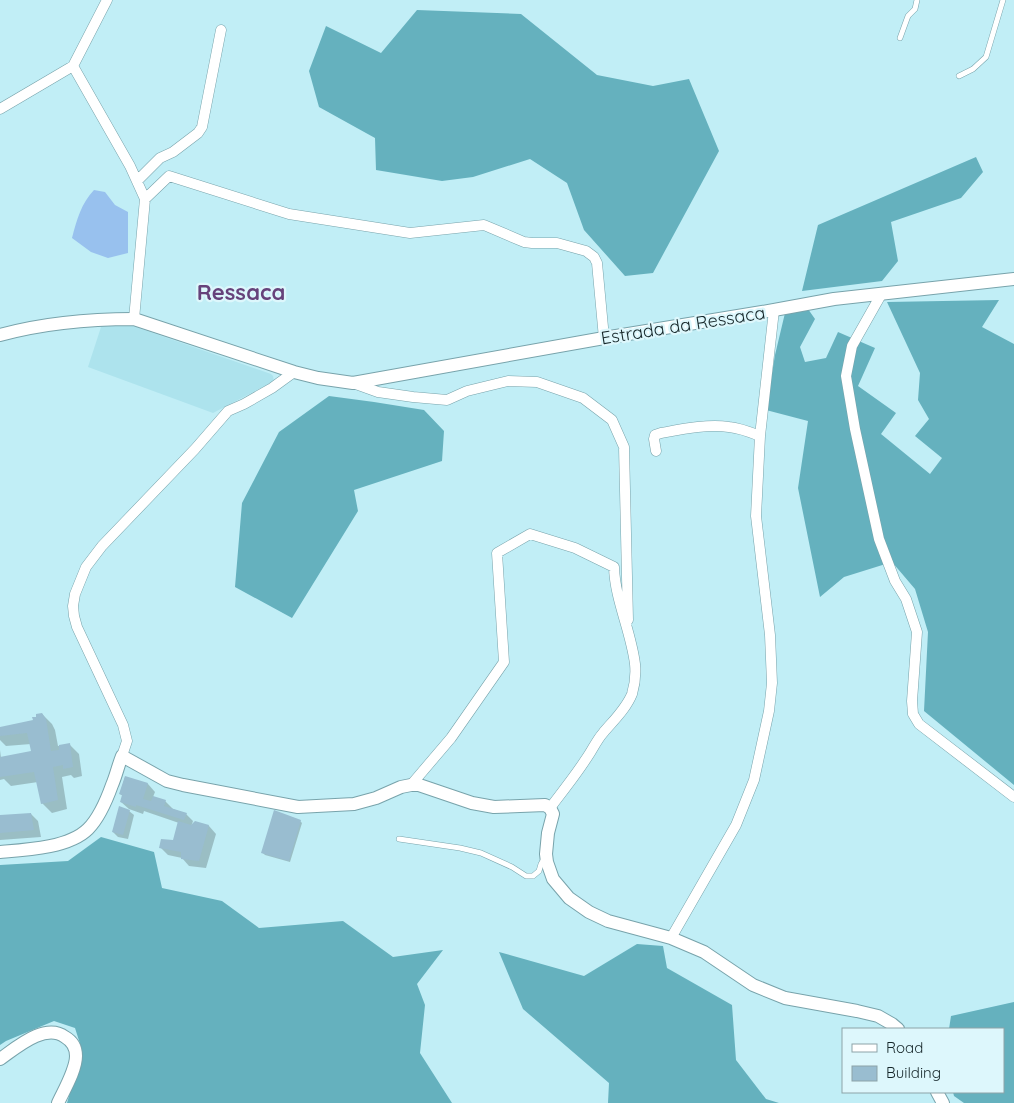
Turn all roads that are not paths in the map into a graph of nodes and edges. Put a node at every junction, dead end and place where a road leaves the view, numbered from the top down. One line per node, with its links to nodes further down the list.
1 (107, 0): 6 (street)
2 (917, 0): 5 (lane)
3 (1003, 0): 7 (lane)
4 (221, 30): 9 (street)
5 (900, 38)
6 (73, 66): 8 (street); 9 (street)
7 (959, 76)
8 (0, 109)
9 (137, 181): 10 (street)
10 (145, 199): 14 (street); 16 (street)
11 (1014, 280): 12 (street, Estrada da Ressaca)
12 (882, 293): 13 (street, Estrada da Ressaca); 24 (street)
13 (774, 310): 16 (street, Estrada da Ressaca); 19 (street)
14 (134, 319): 15 (street); 17 (street)
15 (0, 335)
16 (604, 338): 18 (street, Estrada da Ressaca)
17 (294, 372): 18 (street, Estrada da Ressaca); 22 (street)
18 (353, 383): 21 (street)
19 (760, 436): 20 (street); 29 (street)
20 (656, 451)
21 (629, 632): 23 (street); 25 (street)
22 (122, 756): 23 (street); 27 (street)
23 (411, 785): 25 (street)
24 (1014, 797)
25 (550, 808): 28 (street)
26 (399, 839): 28 (lane)
27 (0, 852)
28 (546, 854): 29 (street)
29 (671, 938): 30 (street)
30 (897, 1028)
31 (0, 1059): 32 (street)
32 (58, 1103)

